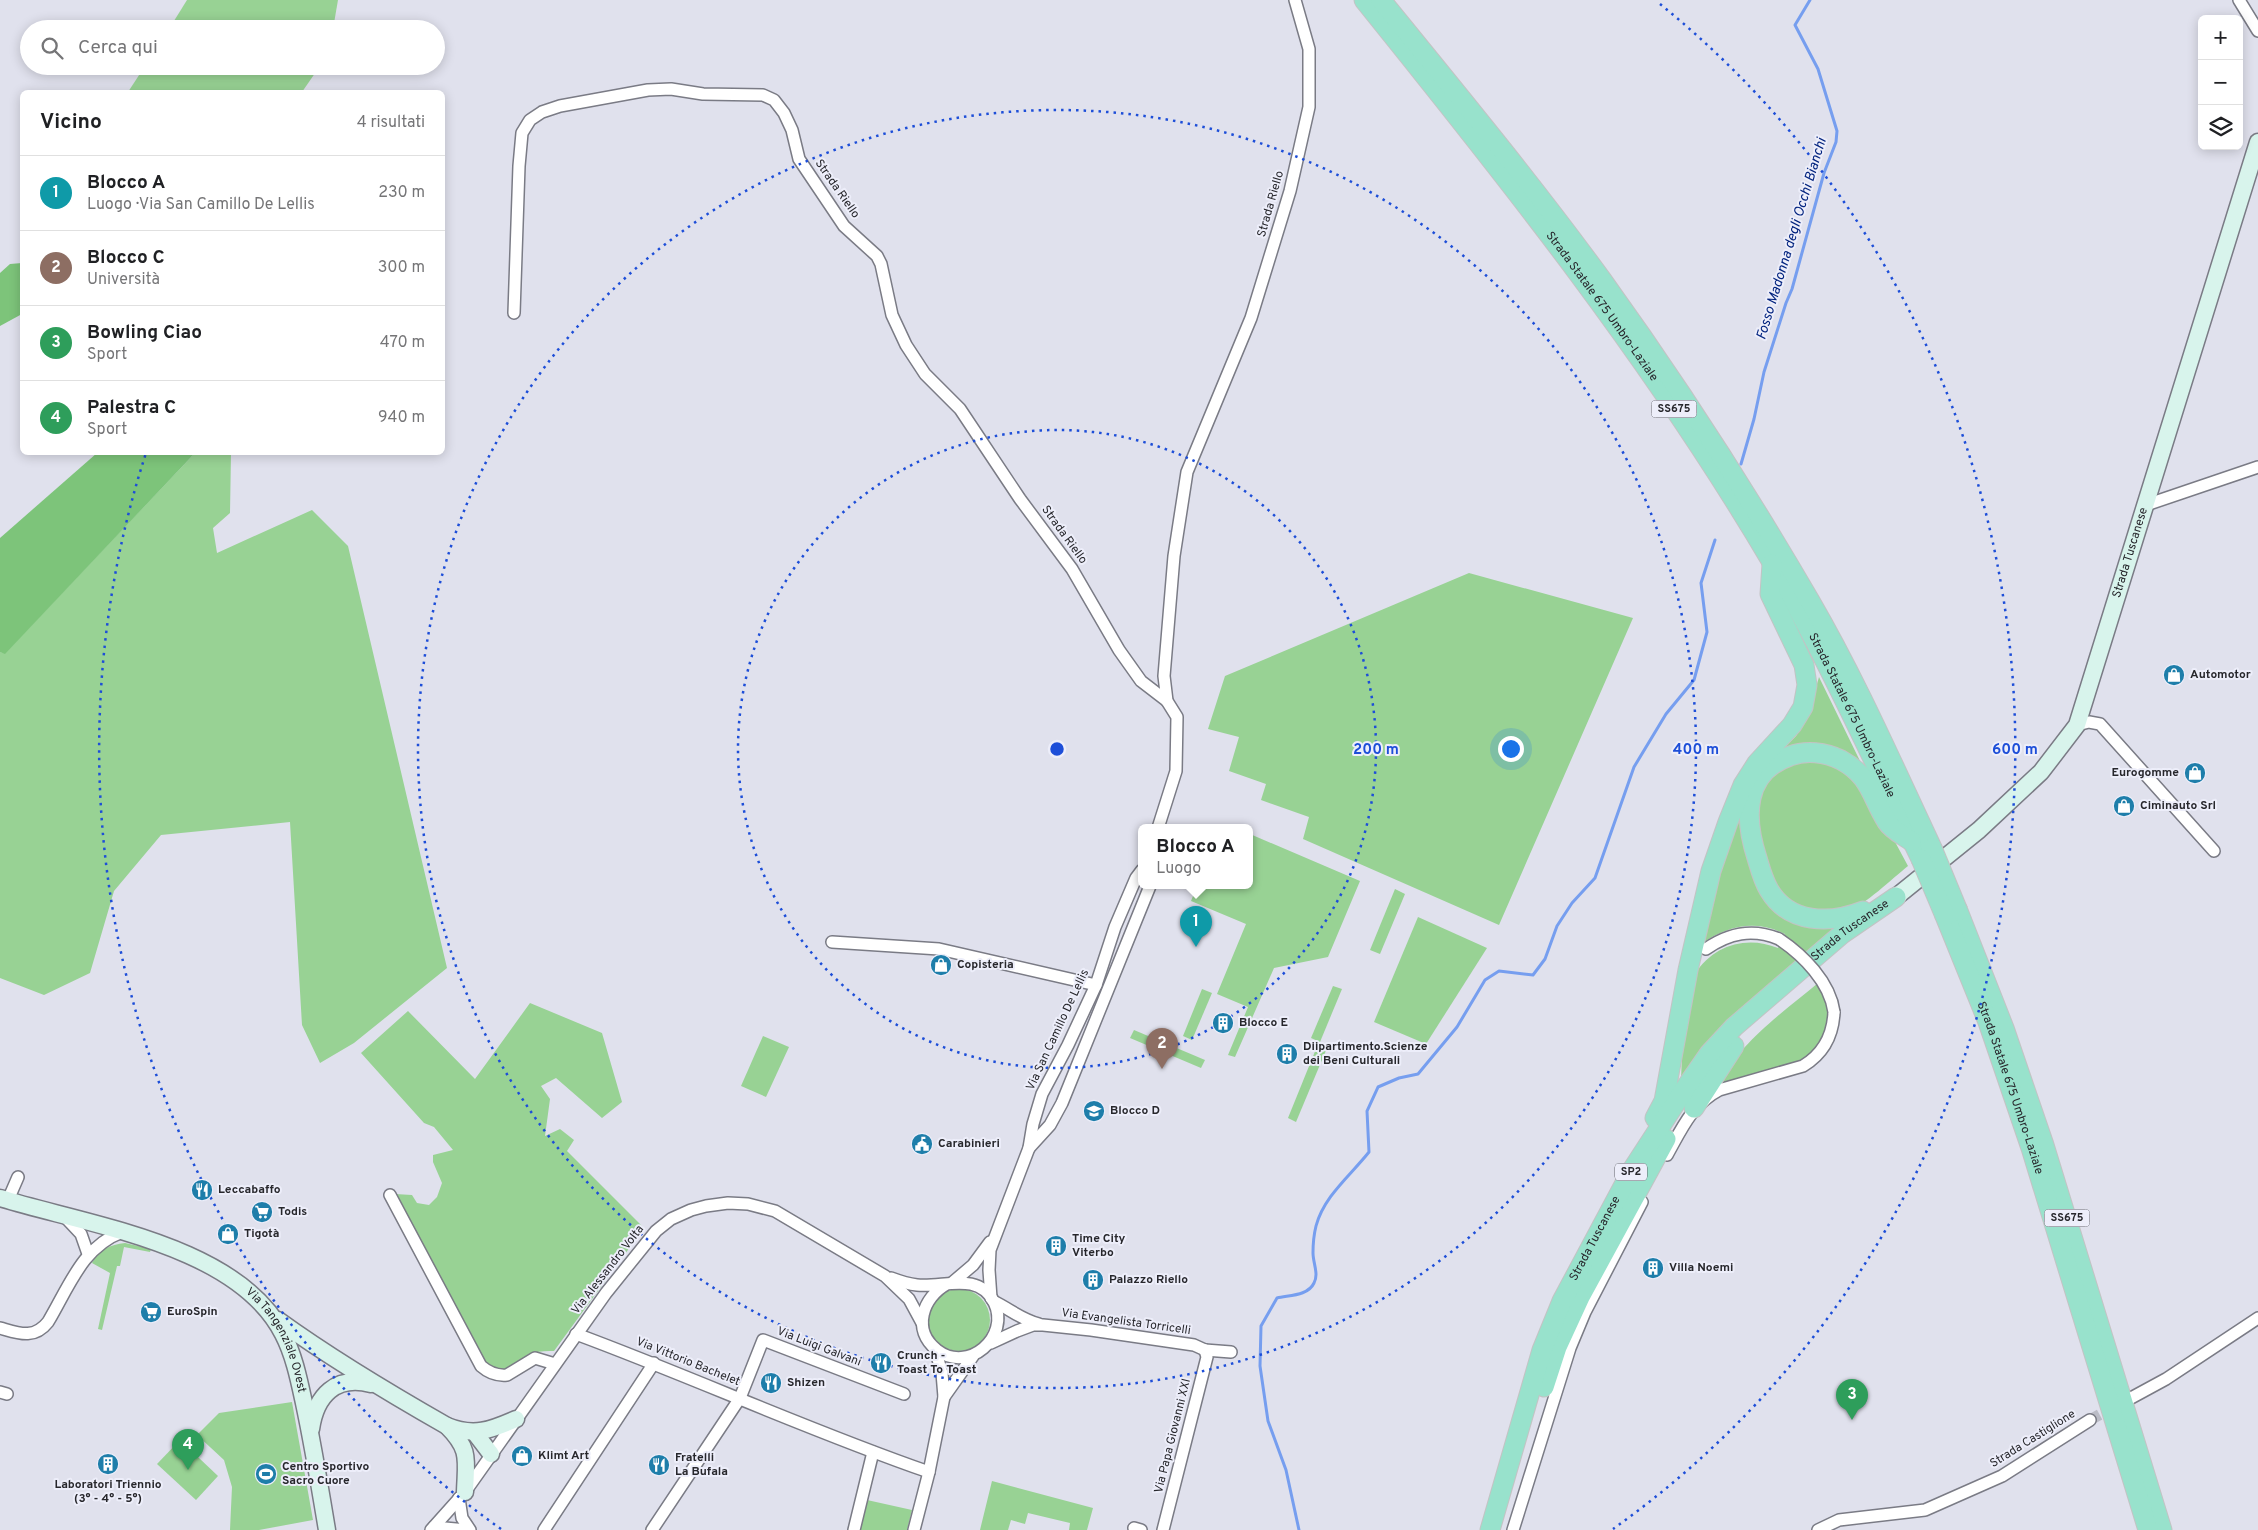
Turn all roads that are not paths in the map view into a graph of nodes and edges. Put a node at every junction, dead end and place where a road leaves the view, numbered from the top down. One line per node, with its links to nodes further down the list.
1 (1295, 0): 11 (street, Strada Riello)
2 (1364, 0): 10 (highway, Strada Statale 675 Umbro-Laziale / SS675)
3 (1381, 0): 14 (highway, Strada Statale 675 Umbro-Laziale / SS675)
4 (2239, 0): 5 (street)
5 (2258, 31)
6 (2258, 142): 9 (main road, Strada Tuscanese / SP2)
7 (514, 313): 11 (street, Strada Riello)
8 (2258, 467): 9 (street)
9 (2146, 505): 12 (main road, Strada Tuscanese / SP2)
10 (1772, 564): 14 (highway, Strada Statale 675 Umbro-Laziale / SS675); 22 (highway)
11 (1168, 703): 13 (street)
12 (2078, 725): 15 (street); 18 (main road, Strada Tuscanese / SP2)
13 (1159, 824)
14 (1922, 850): 18 (highway); 19 (highway, Strada Statale 675 Umbro-Laziale / SS675, bridge)
15 (2214, 851)
16 (1138, 875): 23 (street, Via San Camillo De Lellis)
17 (1149, 889): 26 (street, Via San Camillo De Lellis)
18 (1896, 897): 24 (highway, Strada Tuscanese / SP2); 27 (highway, Strada Tuscanese / SP2)
19 (1952, 913): 81 (highway, Strada Statale 675 Umbro-Laziale / SS675); 82 (highway, Strada Statale 675 Umbro-Laziale / SS675)
20 (832, 942): 23 (street)
21 (1706, 949): 22 (highway); 25 (street, bridge)
22 (1688, 970): 27 (highway)
23 (1096, 985): 26 (street, Via San Camillo De Lellis)
24 (1734, 1046): 25 (highway); 78 (highway, Strada Tuscanese / SP2)
25 (1694, 1108): 79 (street, Strada Tuscanese)
26 (1029, 1148): 32 (street, Via San Camillo De Lellis)
27 (1640, 1159): 77 (highway, Strada Tuscanese / SP2)
28 (18, 1177): 30 (street)
29 (390, 1195): 50 (street)
30 (4, 1199): 31 (main road, Via Tangenziale Ovest)
31 (64, 1216): 33 (main road, Via Tangenziale Ovest); 34 (street)
32 (997, 1230): 36 (street, Via San Camillo De Lellis); 37 (street, Via San Camillo De Lellis)
33 (122, 1232): 34 (street); 38 (main road, Via Tangenziale Ovest)
34 (88, 1254): 42 (street)
35 (885, 1276): 36 (street, Via Alessandro Volta); 40 (street, Via Alessandro Volta); 43 (street, Via Alessandro Volta)
36 (950, 1283): 37 (street); 40 (street)
37 (992, 1300): 41 (street, Via Evangelista Torricelli); 44 (street)
38 (271, 1315): 51 (main road); 60 (main road, Via Tangenziale Ovest)
39 (2258, 1318): 55 (street)
40 (922, 1323): 45 (street)
41 (1043, 1325): 44 (street, Via Evangelista Torricelli); 46 (street, Via Evangelista Torricelli)
42 (0, 1328)
43 (576, 1334): 49 (street, Via Vittorio Bachelet); 50 (street, Via Alessandro Volta)
44 (989, 1344): 48 (street)
45 (936, 1349): 48 (street); 53 (street)
46 (1205, 1350): 47 (street, Via Evangelista Torricelli); 76 (street, Via Papa Giovanni XXI)
47 (1231, 1352)
48 (973, 1356): 53 (street)
49 (654, 1362): 54 (street, Via Vittorio Bachelet); 72 (street)
50 (555, 1364): 56 (street, Via Alessandro Volta)
51 (376, 1385): 58 (main road); 60 (main road)
52 (904, 1394): 54 (street, Via Luigi Galvani)
53 (944, 1397): 64 (street)
54 (740, 1398): 62 (street, Via Vittorio Bachelet); 73 (street, Via Luigi Galvani)
55 (2131, 1398)
56 (516, 1419): 59 (main road); 63 (street, Via Alessandro Volta)
57 (2090, 1420): 80 (street, Strada Castiglione)
58 (447, 1426): 59 (main road); 61 (main road)
59 (475, 1433): 63 (main road)
60 (310, 1434): 69 (main road, Via Tangenziale Ovest)
61 (466, 1450): 63 (main road); 65 (main road)
62 (873, 1452): 64 (street, Via Vittorio Bachelet); 74 (street)
63 (491, 1454): 65 (street, Via Alessandro Volta)
64 (929, 1472): 75 (street)
65 (462, 1495): 66 (street, Via Alessandro Volta); 67 (street)
66 (445, 1515): 67 (street); 68 (street, Via Alessandro Volta)
67 (462, 1518): 71 (street)
68 (433, 1528): 70 (street)
69 (327, 1530)
70 (466, 1530)
71 (470, 1530)
72 (544, 1530)
73 (652, 1530)
74 (854, 1530)
75 (914, 1530)
76 (1163, 1530)
77 (1490, 1530)
78 (1501, 1530)
79 (1513, 1530)
80 (1818, 1530)
81 (2148, 1530)
82 (2162, 1530)

